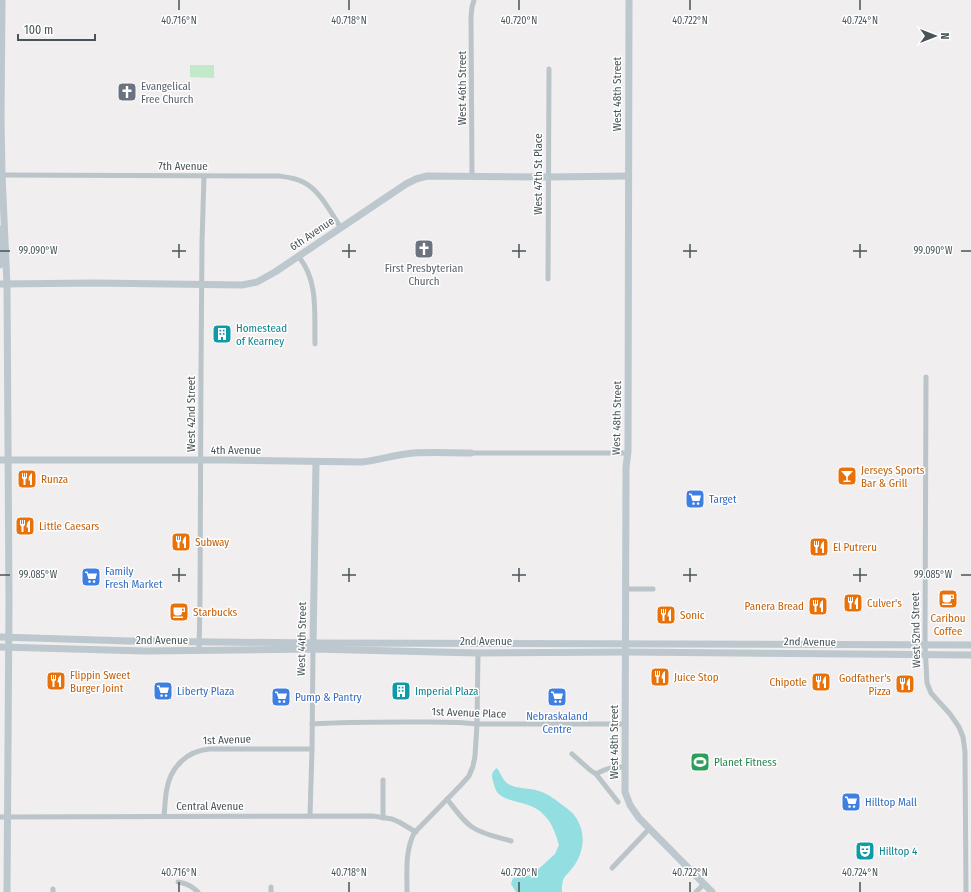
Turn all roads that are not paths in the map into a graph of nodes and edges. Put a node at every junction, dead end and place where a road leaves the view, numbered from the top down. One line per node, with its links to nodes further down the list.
1 (2, 0): 5 (main road)
2 (474, 0): 7 (street, West 46th Street)
3 (629, 0): 8 (main road, West 48th Street)
4 (549, 69): 9 (street, West 47th St Place)
5 (2, 175): 6 (street, 7th Avenue); 12 (main road); 14 (main road)
6 (204, 176): 10 (street, 7th Avenue); 15 (street, West 42nd Street)
7 (472, 176): 9 (main road, 6th Avenue); 10 (main road, 6th Avenue)
8 (628, 176): 9 (main road, 6th Avenue); 19 (main road, West 48th Street)
9 (548, 177): 13 (street, West 47th St Place)
10 (341, 228): 11 (main road, 6th Avenue)
11 (299, 257): 15 (main road, 6th Avenue); 16 (street)
12 (0, 265)
13 (548, 279)
14 (4, 284): 15 (main road, 6th Avenue); 21 (main road)
15 (202, 285): 22 (street, West 42nd Street)
16 (314, 344)
17 (926, 377): 30 (street, West 52nd Street)
18 (471, 453): 19 (street); 23 (main road, 4th Avenue)
19 (628, 453): 24 (main road, West 48th Street)
20 (0, 460): 21 (main road, 4th Avenue)
21 (8, 460): 22 (main road, 4th Avenue); 27 (main road)
22 (201, 461): 23 (main road, 4th Avenue); 28 (street, West 42nd Street)
23 (316, 462): 32 (main road, West 44th Street)
24 (626, 589): 25 (street); 29 (main road, West 48th Street)
25 (653, 589)
26 (0, 637): 27 (main road, 2nd Avenue)
27 (9, 637): 28 (main road, 2nd Avenue); 34 (main road)
28 (199, 642): 32 (main road, 2nd Avenue); 35 (street, West 42nd Street)
29 (626, 644): 30 (main road, 2nd Avenue); 32 (main road, 2nd Avenue); 36 (main road, West 48th Street)
30 (925, 645): 31 (main road, 2nd Avenue); 38 (street, West 52nd Street)
31 (971, 645)
32 (313, 646): 35 (main road, 2nd Avenue); 37 (main road, 2nd Avenue); 40 (street, West 44th Street)
33 (0, 647): 34 (main road, 2nd Avenue)
34 (9, 648): 35 (main road, 2nd Avenue); 52 (main road)
35 (199, 651)
36 (626, 652): 37 (main road, 2nd Avenue); 38 (main road, 2nd Avenue); 42 (main road, West 48th Street)
37 (478, 653): 41 (street)
38 (925, 654): 39 (main road, 2nd Avenue); 65 (street, West 52nd Street)
39 (971, 655)
40 (312, 724): 41 (street, 1st Avenue Place); 43 (street, West 44th Street)
41 (478, 724): 42 (street, 1st Avenue Place); 48 (street)
42 (625, 724): 45 (main road, West 48th Street)
43 (312, 749): 50 (street, 1st Avenue); 51 (street, West 44th Street)
44 (572, 754): 46 (street)
45 (625, 767): 46 (street); 54 (main road, West 48th Street)
46 (596, 774): 49 (street)
47 (383, 780): 53 (street)
48 (447, 800): 55 (street); 56 (street)
49 (618, 802)
50 (164, 816): 51 (street, Central Avenue); 52 (street, Central Avenue)
51 (310, 816): 53 (street, Central Avenue)
52 (4, 817): 60 (main road)
53 (383, 818): 55 (street, Central Avenue)
54 (648, 829): 57 (street); 59 (main road, West 48th Street)
55 (416, 832): 62 (street)
56 (511, 841)
57 (612, 868)
58 (178, 882): 61 (street)
59 (704, 884): 63 (street); 64 (main road, West 48th Street)
60 (4, 891)
61 (198, 892)
62 (407, 892)
63 (696, 892)
64 (712, 892)
65 (966, 892)

